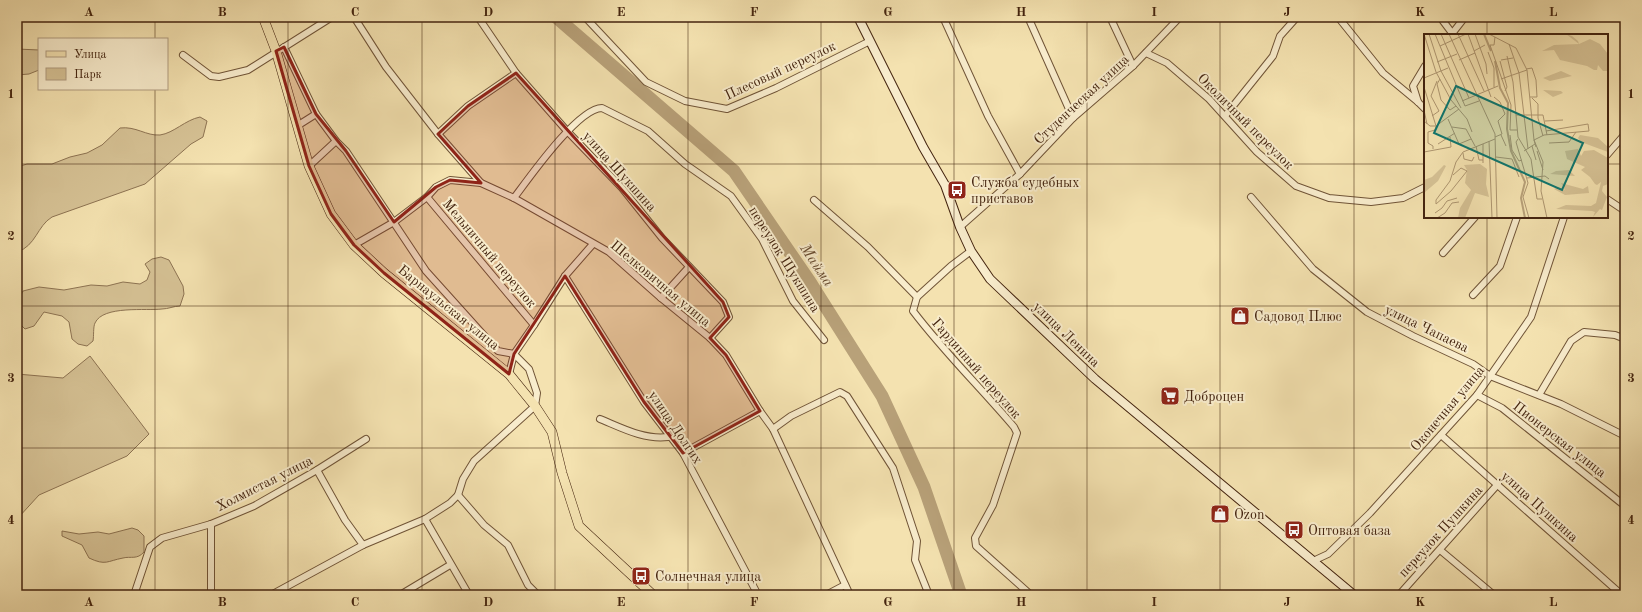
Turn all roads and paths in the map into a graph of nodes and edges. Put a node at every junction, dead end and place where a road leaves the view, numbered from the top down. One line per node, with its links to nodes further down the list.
1 (263, 17): 17 (main road, Барнаульская улица)
2 (332, 17): 17 (street)
3 (354, 17): 30 (street, Шелковичная улица)
4 (478, 17): 22 (street, улица Шукшина)
5 (585, 17): 16 (street, Плесовый переулок)
6 (858, 17): 16 (street, улица Ленина)
7 (943, 17): 35 (street)
8 (1028, 17): 27 (street)
9 (1110, 17): 20 (street)
10 (1180, 17): 18 (street, Студенческая улица)
11 (1297, 17): 26 (street)
12 (1338, 17): 23 (street)
13 (1440, 17): 15 (street)
14 (1465, 17): 15 (street)
15 (1452, 34)
16 (870, 41): 48 (street, улица Ленина)
17 (280, 49): 19 (street); 25 (street); 28 (main road, Барнаульская улица)
18 (1146, 53): 20 (street, Студенческая улица); 26 (street, Околичный переулок)
19 (183, 55)
20 (1134, 66): 27 (street, Студенческая улица)
21 (1424, 68): 23 (street)
22 (516, 72): 29 (street, улица Шукшина); 30 (street)
23 (1418, 102): 24 (street)
24 (1424, 109)
25 (316, 114): 28 (street); 32 (street)
26 (1224, 116): 37 (street, Околичный переулок)
27 (1073, 118): 35 (street, Студенческая улица)
28 (297, 126): 34 (main road, Барнаульская улица)
29 (567, 131): 40 (street, переулок Шукшина); 53 (street, улица Шукшина); 61 (street, переулок Шукшина)
30 (438, 134): 36 (street, Шелковичная улица)
31 (1625, 134): 33 (street)
32 (336, 141): 34 (street); 47 (street)
33 (1608, 153)
34 (309, 166): 50 (main road, Барнаульская улица)
35 (1020, 174): 48 (street, Студенческая улица)
36 (480, 183): 38 (street); 40 (street, Шелковичная улица)
37 (1424, 188)
38 (427, 197): 47 (street); 58 (street, Мельничный переулок)
39 (1251, 197): 64 (street, улица Чапаева)
40 (514, 198): 49 (street, Шелковичная улица)
41 (814, 200): 56 (street)
42 (1608, 201): 43 (street)
43 (1625, 211)
44 (1474, 218): 52 (street)
45 (1517, 218): 55 (street)
46 (1564, 218): 64 (street, Оконечная улица)
47 (394, 222): 50 (street); 62 (street)
48 (960, 227): 51 (street, улица Ленина)
49 (593, 244): 54 (street); 57 (street, Шелковичная улица)
50 (354, 246): 63 (main road, Барнаульская улица)
51 (971, 251): 56 (street); 84 (street, улица Ленина)
52 (1443, 253)
53 (689, 267): 57 (street); 59 (street, улица Шукшина)
54 (565, 276): 58 (street); 73 (street, улица Долгих)
55 (1473, 295)
56 (917, 297): 98 (street, Гардинный переулок)
57 (661, 298): 59 (street, Шелковичная улица)
58 (534, 325): 62 (street)
59 (710, 338): 68 (street, Шелковичная улица)
60 (1625, 339): 66 (street)
61 (824, 340)
62 (514, 354): 63 (street); 67 (street)
63 (509, 374): 67 (main road, Барнаульская улица)
64 (1490, 376): 65 (street, Оконечная улица); 66 (street, улица Чапаева)
65 (1477, 395): 71 (street, Оконечная улица); 79 (street, Пионерская улица)
66 (1539, 395): 72 (street, улица Чапаева)
67 (535, 406): 78 (street); 93 (main road, Барнаульская улица)
68 (760, 412): 70 (street, Шелковичная улица); 75 (street)
69 (600, 419): 73 (street)
70 (773, 429): 86 (street, Шелковичная улица); 97 (street)
71 (1441, 435): 77 (street, улица Пушкина); 84 (street, Оконечная улица)
72 (1625, 436)
73 (668, 437): 75 (street, улица Долгих)
74 (366, 440): 76 (street, Холмистая улица)
75 (683, 453): 94 (street, улица Долгих)
76 (317, 470): 81 (street, Холмистая улица); 82 (street)
77 (1498, 484): 83 (street, переулок Пушкина); 102 (street, улица Пушкина)
78 (458, 495): 80 (street); 92 (street)
79 (1625, 506)
80 (425, 519): 82 (street); 85 (street)
81 (211, 524): 87 (street, Холмистая улица); 88 (street)
82 (363, 545): 89 (street)
83 (1440, 550): 100 (street, переулок Пушкина); 101 (street)
84 (1313, 561): 99 (street, улица Ленина)
85 (450, 565): 90 (street); 91 (street)
86 (845, 585): 95 (street); 96 (street, Шелковичная улица)
87 (134, 595)
88 (211, 595)
89 (271, 595)
90 (400, 595)
91 (469, 595)
92 (538, 595)
93 (653, 595)
94 (758, 595)
95 (826, 595)
96 (850, 595)
97 (929, 595)
98 (1031, 595)
99 (1354, 595)
100 (1399, 595)
101 (1494, 595)
102 (1622, 595)

